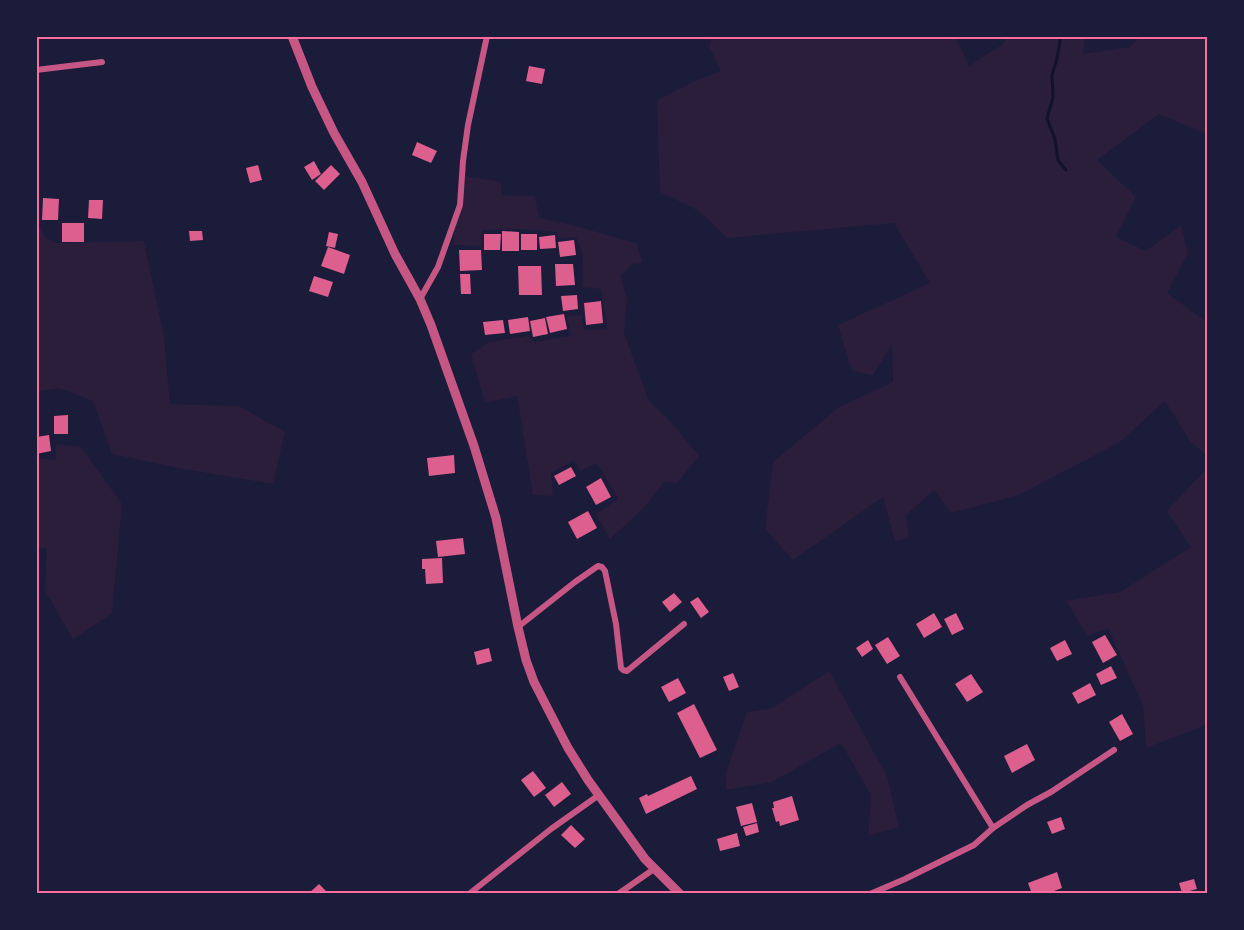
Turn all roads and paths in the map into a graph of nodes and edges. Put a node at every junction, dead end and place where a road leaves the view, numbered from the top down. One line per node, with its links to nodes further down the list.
1 (292, 36): 5 (street)
2 (487, 36): 5 (street)
3 (102, 62): 4 (street)
4 (36, 70)
5 (420, 299): 7 (street)
6 (684, 624): 7 (street)
7 (518, 627): 10 (street)
8 (900, 677): 11 (street)
9 (1114, 750): 11 (street)
10 (599, 795): 12 (street); 13 (street)
11 (993, 828): 16 (street)
12 (654, 869): 14 (street); 15 (street)
13 (469, 894)
14 (618, 894)
15 (680, 894)
16 (870, 894)

